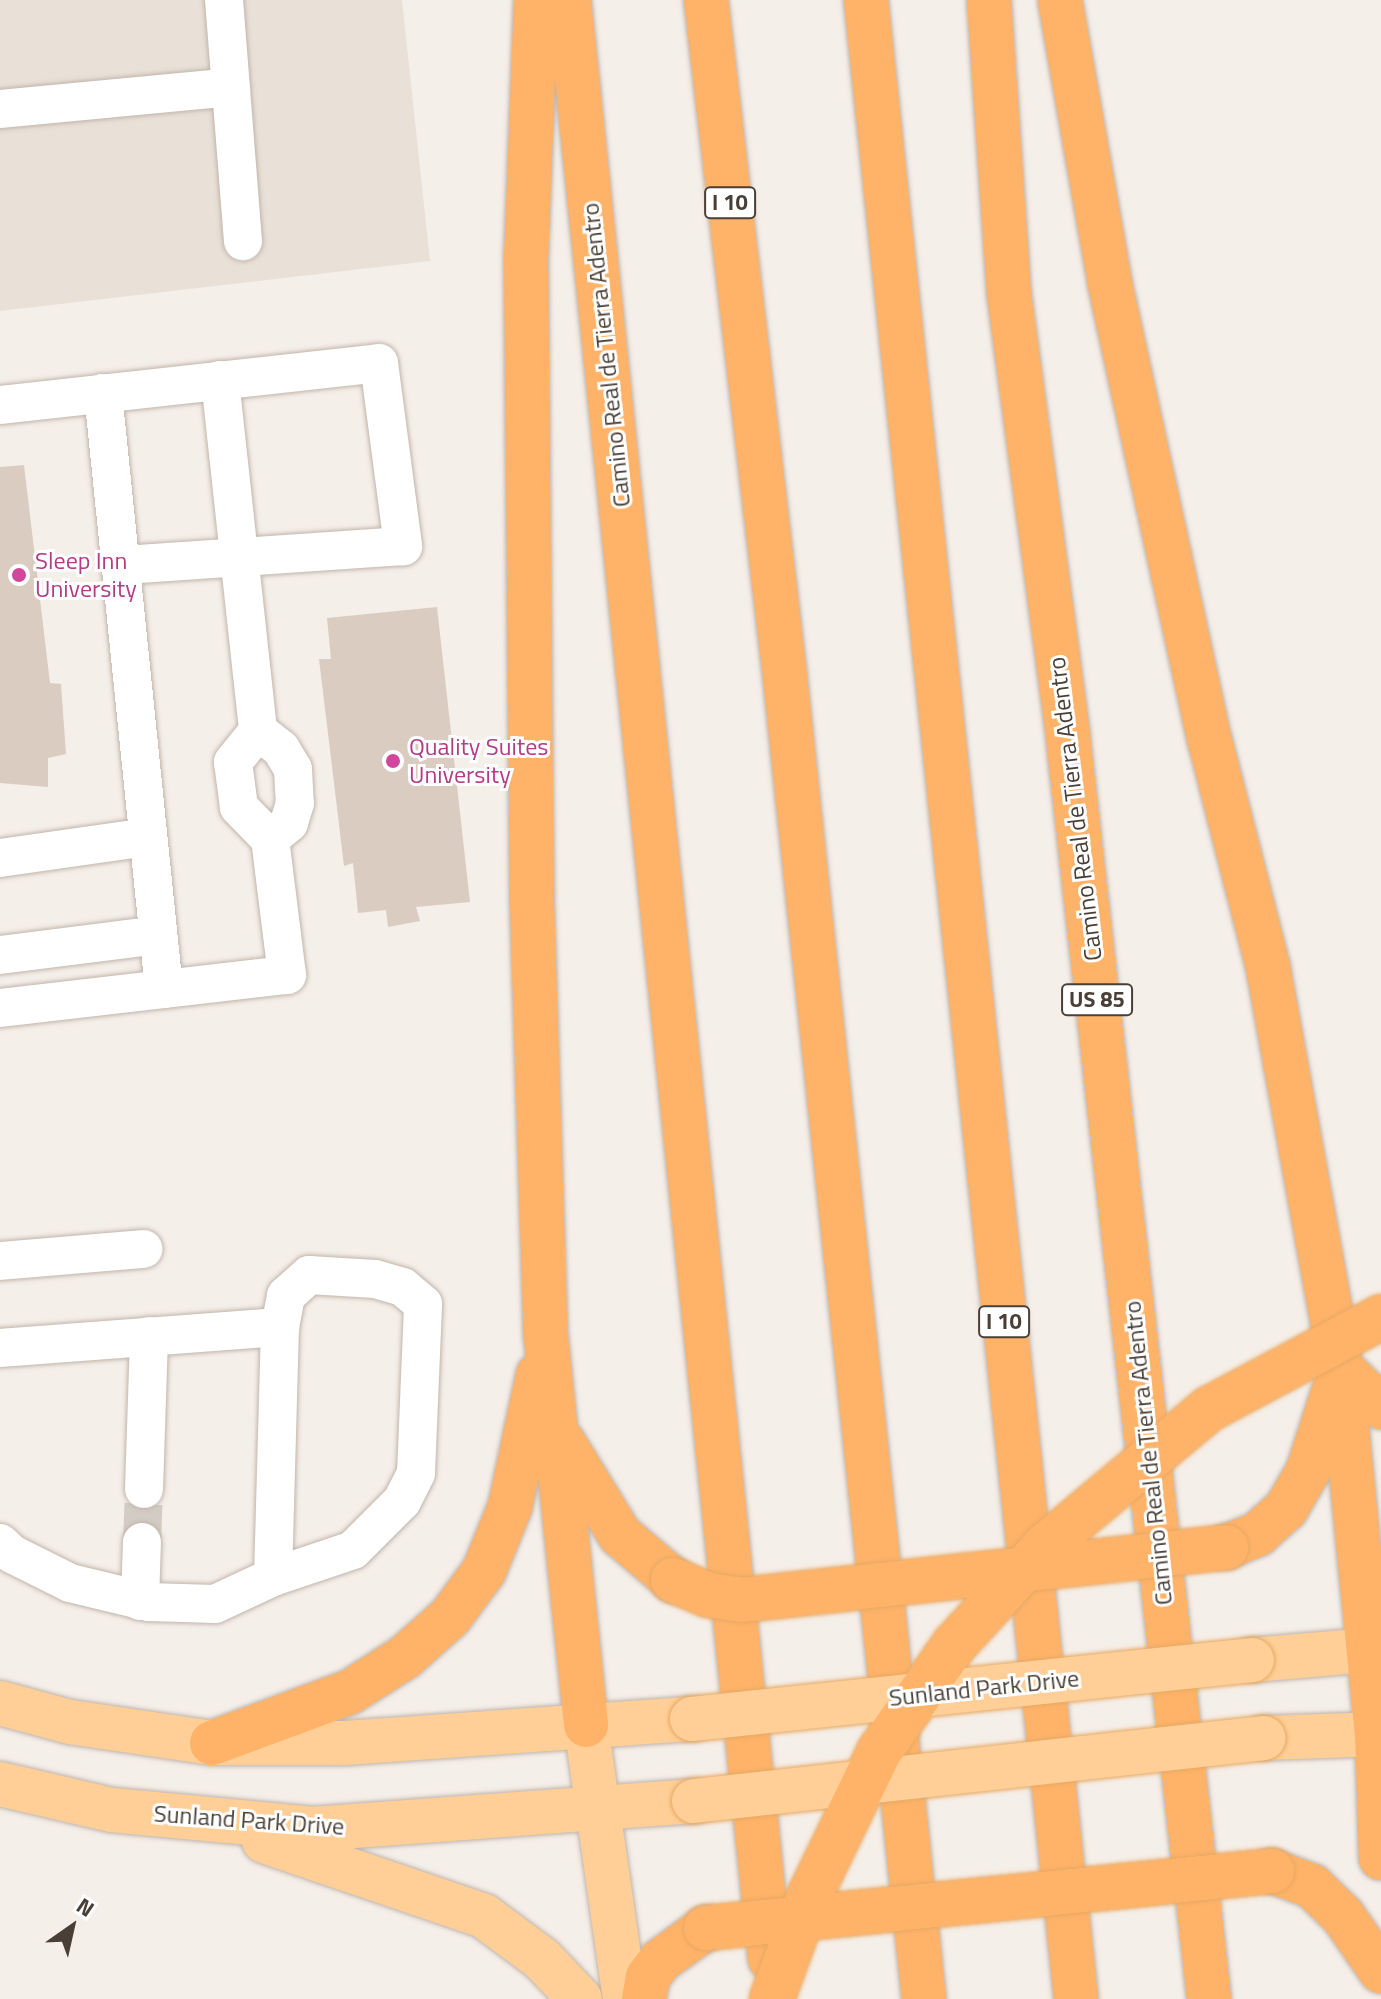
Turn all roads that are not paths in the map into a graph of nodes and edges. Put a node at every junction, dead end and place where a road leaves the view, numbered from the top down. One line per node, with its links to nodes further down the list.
1 (224, 0): 8 (lane)
2 (536, 0): 29 (highway)
3 (569, 0): 52 (highway, Camino Real de Tierra Adentro)
4 (706, 0): 53 (highway, I 10)
5 (866, 0): 54 (highway, I 10)
6 (989, 0): 55 (highway, Camino Real de Tierra Adentro / US 85)
7 (1060, 0): 31 (highway)
8 (231, 87): 9 (lane); 10 (lane)
9 (0, 109)
10 (243, 241)
11 (220, 380): 12 (lane); 14 (lane); 14 (lane)
12 (103, 393): 13 (lane); 15 (lane)
13 (0, 405)
14 (239, 557): 15 (lane); 16 (lane)
15 (121, 565): 17 (lane)
16 (258, 731): 18 (lane); 18 (lane)
17 (148, 837): 19 (lane); 20 (lane)
18 (270, 839): 22 (lane)
19 (0, 858)
20 (158, 935): 21 (lane); 22 (lane)
21 (0, 955)
22 (164, 989): 23 (lane)
23 (0, 1008)
24 (143, 1249): 25 (lane)
25 (0, 1261)
26 (1381, 1317): 52 (highway, bridge)
27 (280, 1327): 28 (lane); 37 (lane); 37 (lane)
28 (149, 1336): 30 (lane); 34 (lane)
29 (546, 1337): 33 (highway); 43 (highway)
30 (0, 1348)
31 (1341, 1368): 32 (highway); 33 (highway, bridge); 39 (highway)
32 (1381, 1407)
33 (557, 1434): 41 (highway)
34 (144, 1489)
35 (142, 1542): 38 (lane)
36 (0, 1543): 38 (lane)
37 (273, 1577): 38 (lane)
38 (140, 1601)
39 (1375, 1650): 41 (main road, Sunland Park Drive, bridge); 42 (highway)
40 (0, 1703): 43 (main road, Sunland Park Drive)
41 (586, 1725): 43 (main road, Sunland Park Drive); 45 (main road)
42 (1379, 1734): 45 (main road, Sunland Park Drive, bridge); 47 (highway)
43 (212, 1743)
44 (0, 1784): 46 (main road, Sunland Park Drive)
45 (597, 1809): 46 (main road, Sunland Park Drive); 50 (main road)
46 (208, 1822): 49 (main road)
47 (1381, 1858)
48 (1381, 1971): 51 (highway, bridge)
49 (580, 1999)
50 (625, 1999)
51 (644, 1999)
52 (773, 1999)
53 (924, 1999)
54 (1076, 1999)
55 (1209, 1999)

